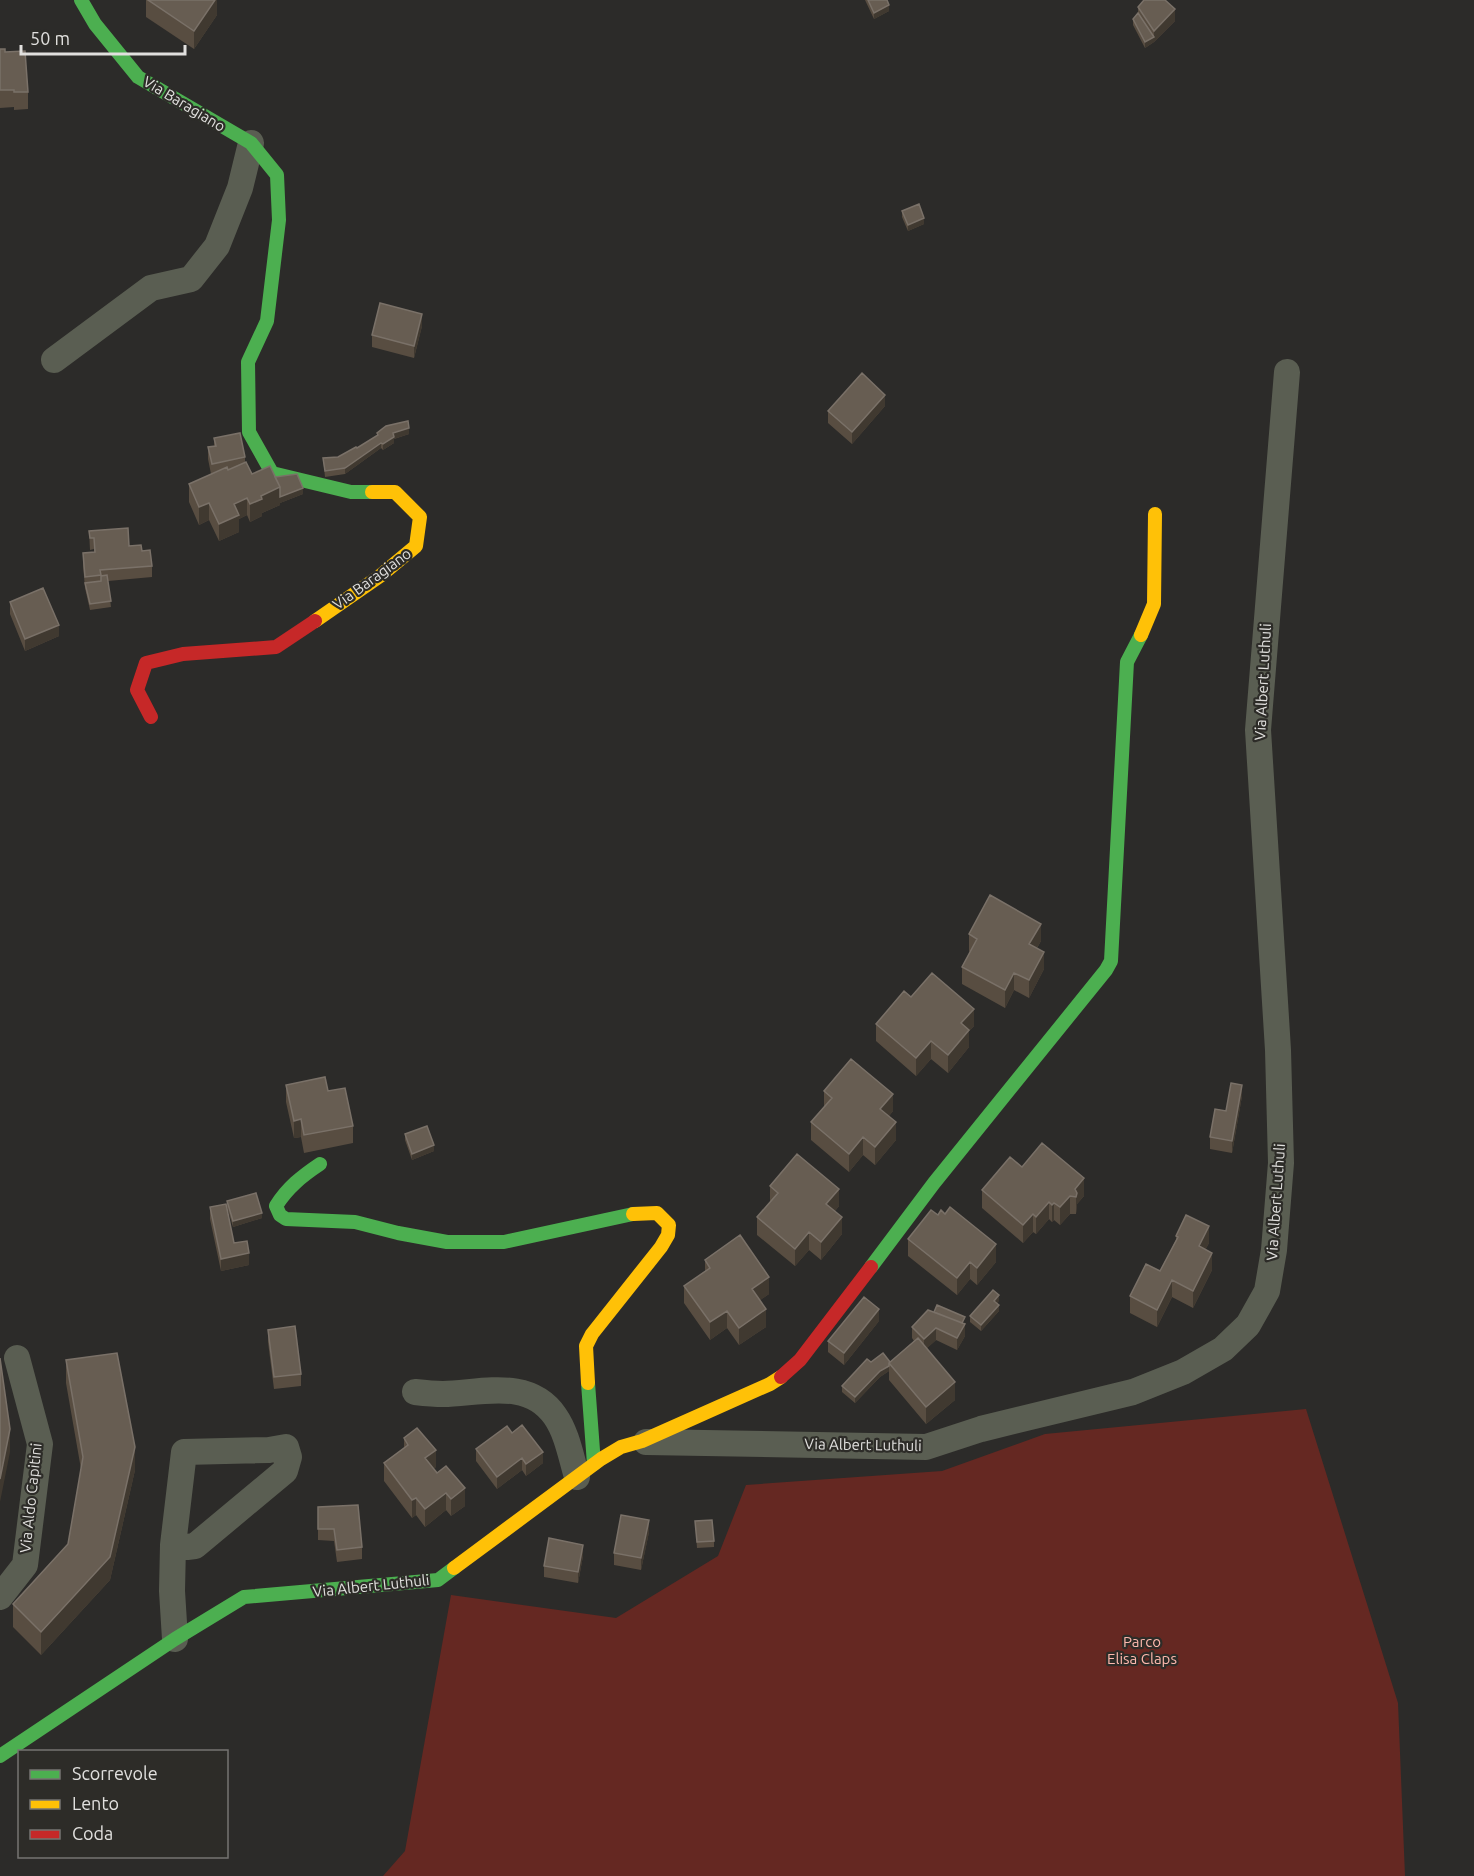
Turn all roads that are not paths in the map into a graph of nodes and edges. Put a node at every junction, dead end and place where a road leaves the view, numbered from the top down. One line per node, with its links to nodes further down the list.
1 (81, 0): 2 (street, Via Baragiano)
2 (251, 143): 3 (street); 6 (street, Via Baragiano)
3 (54, 360)
4 (1287, 372): 10 (street, Via Albert Luthuli)
5 (1155, 514): 10 (street, Via Albert Luthuli)
6 (151, 717)
7 (320, 1164): 11 (street)
8 (17, 1358): 13 (street, Via Aldo Capitini)
9 (415, 1392): 11 (street)
10 (642, 1442): 11 (street, Via Albert Luthuli)
11 (585, 1471): 14 (street, Via Albert Luthuli)
12 (173, 1545): 12 (street); 14 (street)
13 (0, 1597)
14 (175, 1639): 15 (street, Via Albert Luthuli)
15 (0, 1756)

